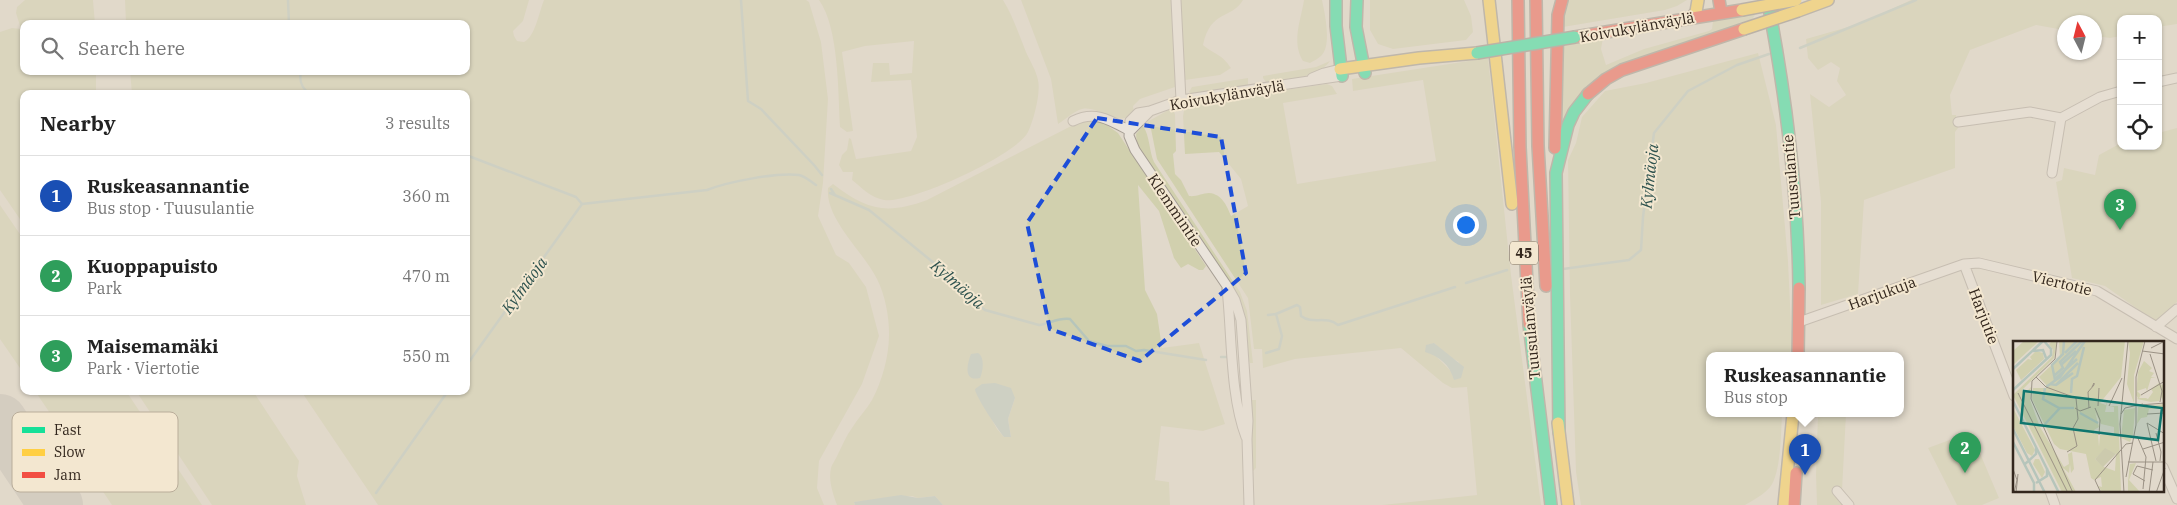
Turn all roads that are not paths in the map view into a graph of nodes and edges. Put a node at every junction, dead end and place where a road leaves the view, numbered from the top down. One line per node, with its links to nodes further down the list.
1 (1176, 0): 22 (street)
2 (1336, 0): 18 (main road)
3 (1357, 0): 17 (main road)
4 (1482, 0): 16 (main road)
5 (1489, 0): 16 (main road)
6 (1518, 0): 31 (main road, Tuusulanväylä / 45)
7 (1536, 0): 39 (main road, Tuusulanväylä / 45)
8 (1560, 0): 27 (main road)
9 (1698, 0): 15 (main road)
10 (1719, 0): 14 (main road)
11 (1768, 0): 32 (main road, Tuusulantie)
12 (1828, 0): 13 (main road)
13 (1797, 4): 14 (main road, Koivukylänväylä, bridge); 27 (main road, bridge)
14 (1721, 12): 15 (main road, Koivukylänväylä)
15 (1691, 18): 17 (main road, Koivukylänväylä, bridge)
16 (1491, 29): 31 (main road)
17 (1364, 69): 18 (main road, Koivukylänväylä)
18 (1341, 72): 22 (street, Koivukylänväylä)
19 (2177, 78): 20 (street)
20 (2162, 81)
21 (2117, 92): 23 (street)
22 (1181, 100): 26 (street, Koivukylänväylä)
23 (2061, 118): 25 (street); 28 (street)
24 (1073, 121): 26 (street)
25 (1958, 122)
26 (1130, 131): 44 (street, Klemmintie)
27 (1556, 173): 39 (main road)
28 (2052, 173)
29 (1964, 264): 32 (street, Harjukuja); 33 (street, Viertotie); 36 (street, Harjutie)
30 (2177, 309): 33 (street)
31 (1528, 318): 45 (main road, Tuusulanväylä / 45)
32 (1799, 322): 35 (main road, Tuusulantie)
33 (2156, 327): 34 (street, Viertotie)
34 (2177, 339)
35 (1798, 352)
36 (2013, 393)
37 (1792, 417): 47 (main road)
38 (1798, 417): 48 (main road)
39 (1559, 432): 46 (main road, Tuusulanväylä / 45)
40 (2164, 469): 43 (street)
41 (1838, 491): 49 (street)
42 (2050, 492): 50 (street)
43 (2177, 499)
44 (1249, 505)
45 (1551, 505)
46 (1568, 505)
47 (1784, 505)
48 (1794, 505)
49 (1849, 505)
50 (2055, 505)

